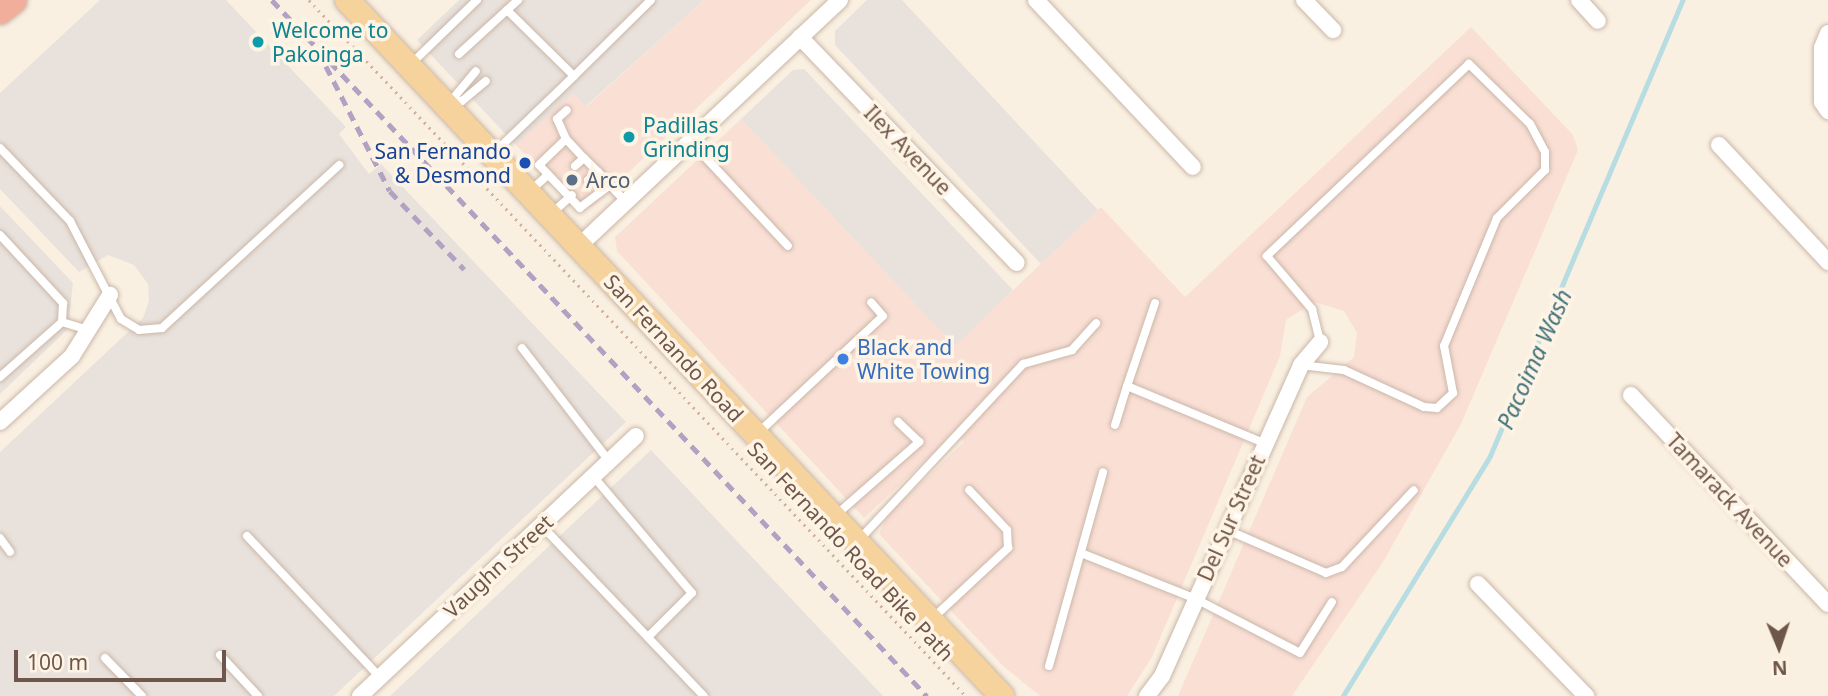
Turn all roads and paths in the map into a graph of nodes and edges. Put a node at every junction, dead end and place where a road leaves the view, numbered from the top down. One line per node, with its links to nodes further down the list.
1 (13, 0): 11 (highway)
2 (309, 0): 92 (path, San Fernando Road Bike Path)
3 (347, 0): 18 (main road, San Fernando Road)
4 (477, 0): 18 (lane)
5 (517, 0): 12 (lane)
6 (652, 0): 20 (lane)
7 (840, 0): 16 (street)
8 (1036, 0): 33 (street)
9 (1304, 0): 14 (street)
10 (1578, 0): 13 (street)
11 (0, 10)
12 (507, 10): 17 (lane); 20 (lane)
13 (1598, 21)
14 (1333, 30)
15 (1828, 33): 24 (street)
16 (800, 37): 26 (street); 46 (street, Ilex Avenue)
17 (459, 54)
18 (408, 66): 22 (main road, San Fernando Road)
19 (476, 71): 22 (lane)
20 (574, 76): 29 (lane)
21 (486, 81): 22 (lane)
22 (450, 102): 29 (main road, San Fernando Road)
23 (567, 110): 25 (lane)
24 (1828, 111)
25 (566, 139): 30 (lane); 35 (lane)
26 (691, 142): 40 (street); 43 (lane)
27 (1719, 145): 45 (street)
28 (0, 148): 47 (lane)
29 (492, 155): 38 (main road, San Fernando Road)
30 (584, 158): 32 (lane); 34 (lane)
31 (339, 165): 47 (lane)
32 (575, 166)
33 (1193, 167)
34 (598, 172): 36 (lane); 37 (lane)
35 (548, 175): 38 (lane); 39 (lane)
36 (588, 180)
37 (610, 185): 39 (lane); 40 (lane)
38 (528, 193): 41 (main road, San Fernando Road)
39 (570, 196): 41 (lane)
40 (626, 202): 44 (street)
41 (549, 216): 44 (main road, San Fernando Road)
42 (0, 235): 50 (lane)
43 (788, 246)
44 (578, 247): 62 (main road, San Fernando Road)
45 (1828, 262)
46 (1017, 264)
47 (110, 295): 52 (street)
48 (871, 302): 62 (lane)
49 (1155, 303): 57 (lane)
50 (62, 323): 52 (lane); 56 (lane)
51 (1097, 323): 75 (lane)
52 (88, 330): 59 (street)
53 (1320, 342): 55 (street, Del Sur Street); 55 (lane)
54 (522, 348): 65 (lane)
55 (1301, 365): 64 (street, Del Sur Street)
56 (0, 377)
57 (1127, 386): 61 (lane); 64 (lane)
58 (1631, 395): 81 (street, Tamarack Avenue)
59 (0, 422)
60 (898, 422): 70 (lane)
61 (1115, 425)
62 (756, 435): 70 (main road, San Fernando Road)
63 (636, 436): 65 (street, Vaughn Street)
64 (1264, 443): 72 (street, Del Sur Street)
65 (609, 461): 67 (street, Vaughn Street)
66 (1103, 472): 77 (lane)
67 (593, 476): 71 (street, Vaughn Street); 83 (lane)
68 (970, 490): 82 (lane)
69 (1414, 490): 72 (lane)
70 (833, 517): 75 (main road, San Fernando Road)
71 (541, 525): 83 (lane); 87 (street, Vaughn Street)
72 (1225, 528): 79 (street, Del Sur Street)
73 (247, 536): 87 (lane)
74 (0, 538): 76 (lane)
75 (857, 542): 82 (main road, San Fernando Road)
76 (10, 552)
77 (1081, 553): 79 (lane); 86 (lane)
78 (1478, 584): 95 (street)
79 (1196, 599): 80 (lane); 94 (street, Del Sur Street)
80 (1332, 602)
81 (1828, 604)
82 (930, 620): 93 (main road, San Fernando Road)
83 (648, 637): 91 (lane)
84 (220, 655): 89 (lane)
85 (105, 658): 88 (lane)
86 (1049, 666)
87 (380, 677): 90 (street, Vaughn Street)
88 (142, 696)
89 (258, 696)
90 (360, 696)
91 (704, 696)
92 (966, 696)
93 (1002, 696)
94 (1147, 696)
95 (1586, 696)

